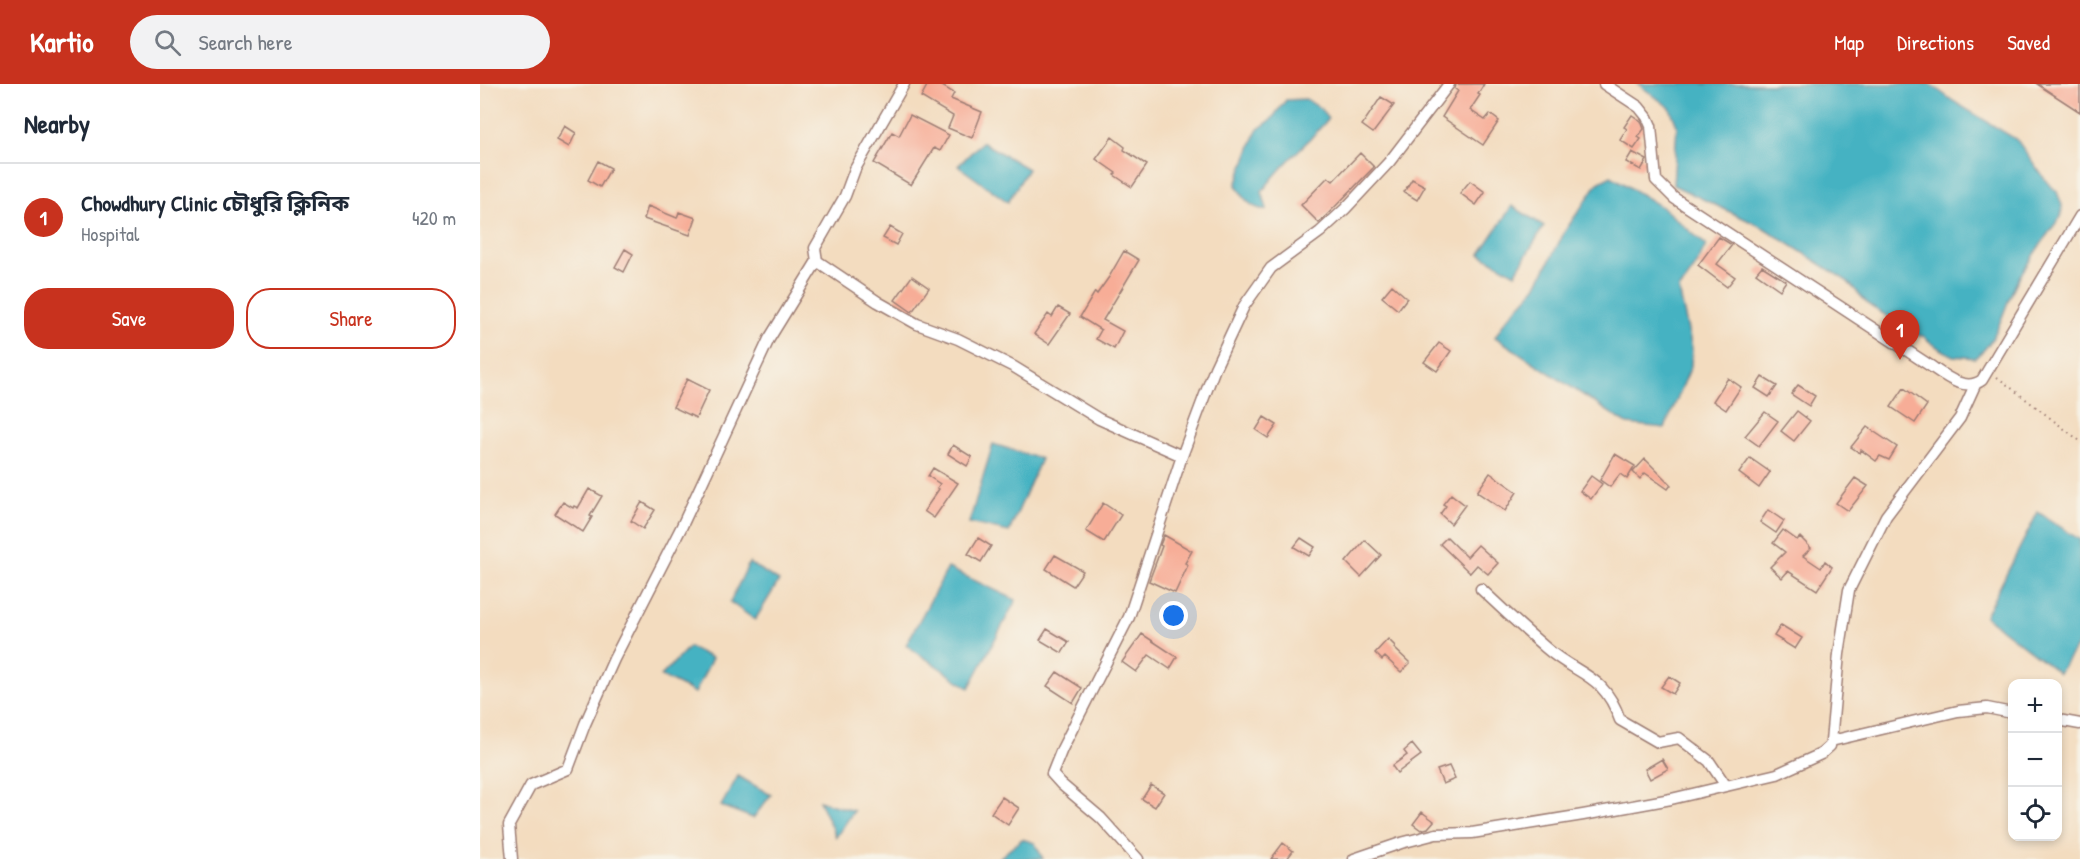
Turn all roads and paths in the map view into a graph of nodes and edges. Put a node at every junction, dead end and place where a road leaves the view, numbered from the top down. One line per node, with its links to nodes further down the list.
1 (904, 84): 5 (street)
2 (1449, 84): 9 (street)
3 (1604, 84): 7 (street)
4 (2080, 216): 6 (street)
5 (816, 261): 9 (street); 16 (street)
6 (1988, 370): 7 (street); 8 (path)
7 (1975, 385): 14 (street)
8 (2080, 441)
9 (1182, 456): 17 (street)
10 (1481, 589): 15 (street)
11 (2008, 712): 14 (street)
12 (2062, 721): 13 (street)
13 (2080, 724)
14 (1831, 741): 15 (street)
15 (1726, 786): 18 (street)
16 (512, 859)
17 (1138, 859)
18 (1354, 859)

